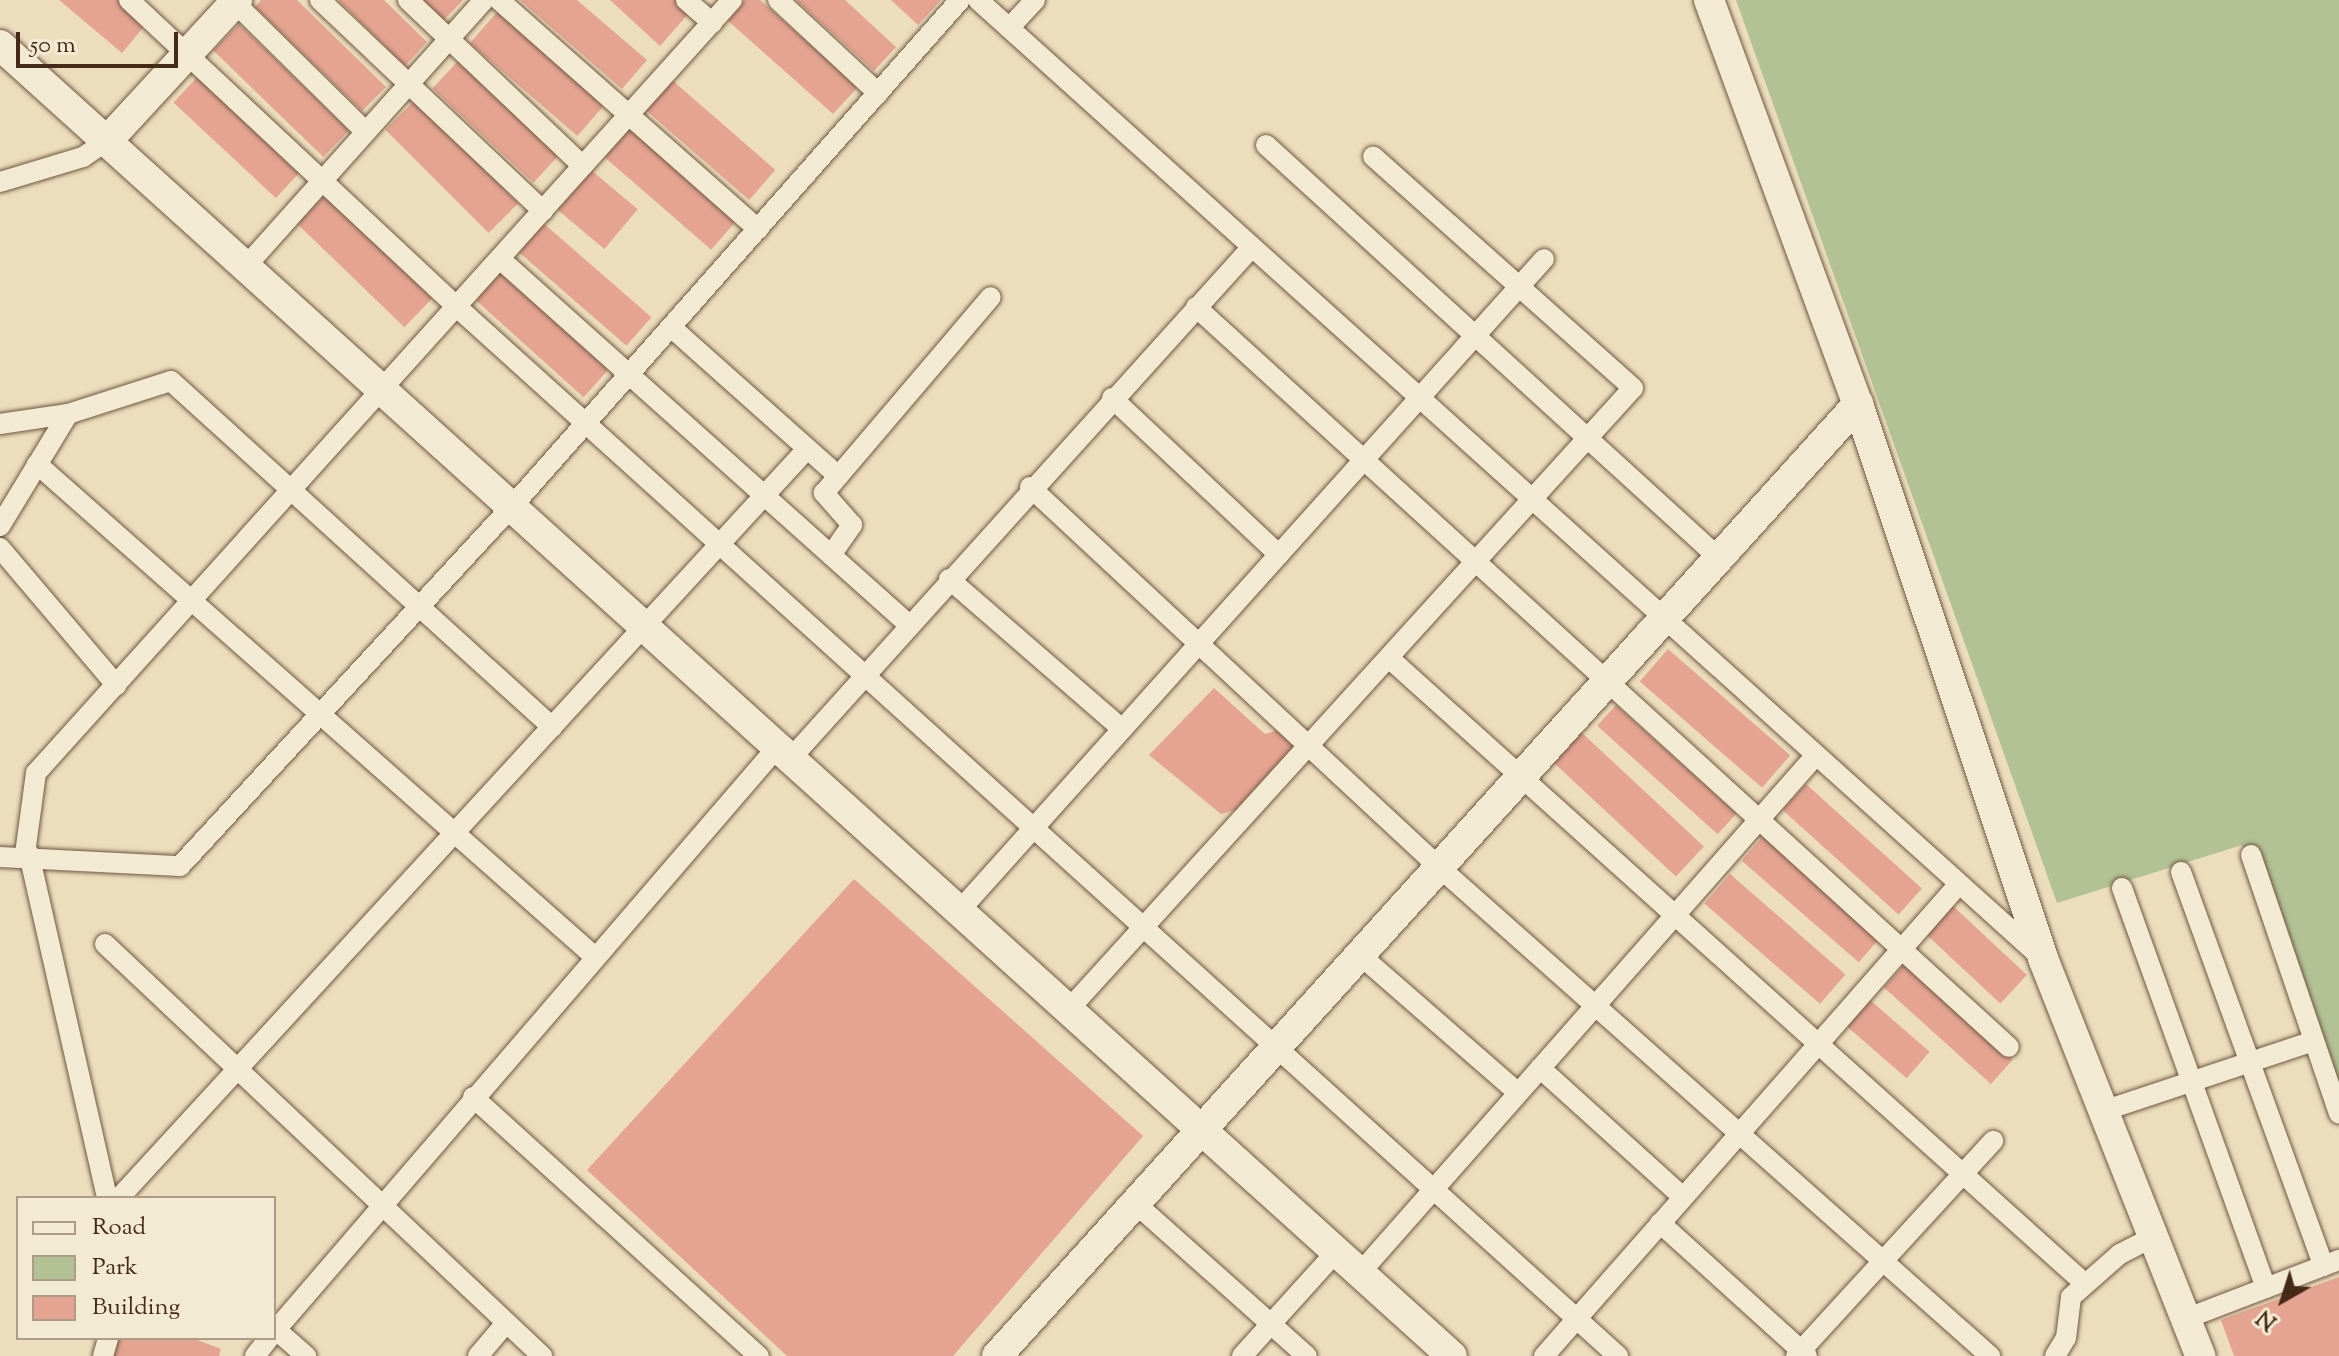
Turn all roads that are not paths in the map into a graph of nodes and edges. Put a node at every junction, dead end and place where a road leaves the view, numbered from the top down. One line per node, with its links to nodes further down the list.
1 (129, 0): 18 (street)
2 (320, 0): 19 (street)
3 (408, 0): 16 (street)
4 (484, 0): 16 (street)
5 (499, 0): 21 (street)
6 (686, 0): 14 (street)
7 (732, 0): 14 (street)
8 (778, 0): 20 (street)
9 (960, 0): 20 (street)
10 (978, 0): 15 (street)
11 (1035, 0): 15 (street)
12 (1709, 0): 45 (street)
13 (234, 1): 18 (street); 22 (street)
14 (712, 23): 21 (street)
15 (1009, 28): 31 (street)
16 (449, 39): 19 (street); 26 (street)
17 (0, 45): 23 (street)
18 (189, 52): 23 (street); 27 (street)
19 (409, 83): 22 (street); 29 (street)
20 (878, 93): 30 (street)
21 (628, 116): 26 (street); 30 (street)
22 (365, 131): 27 (street)
23 (107, 141): 28 (street); 34 (street)
24 (1266, 145): 40 (street)
25 (1373, 156): 35 (street)
26 (583, 166): 29 (street)
27 (322, 177): 34 (street); 37 (street)
28 (0, 182)
29 (543, 211): 32 (street)
30 (758, 229): 39 (street)
31 (1252, 247): 38 (street); 44 (street)
32 (500, 259): 37 (street); 41 (street)
33 (1544, 259): 35 (street)
34 (248, 264): 42 (street)
35 (1518, 289): 40 (street); 49 (street)
36 (991, 297): 53 (street)
37 (457, 307): 42 (street); 47 (street)
38 (1196, 307): 43 (street); 51 (street)
39 (671, 327): 41 (street); 50 (street)
40 (1472, 339): 44 (street); 49 (street)
41 (629, 374): 47 (street); 56 (street)
42 (386, 386): 55 (street); 58 (street)
43 (1112, 398): 54 (street); 63 (street)
44 (1419, 398): 51 (street); 57 (street)
45 (1858, 404): 64 (street); 101 (street)
46 (68, 414): 48 (street); 52 (street); 55 (street)
47 (586, 423): 58 (street); 60 (street)
48 (0, 424)
49 (1586, 441): 57 (street); 64 (street)
50 (807, 449): 53 (street); 56 (street)
51 (1363, 461): 63 (street); 65 (street)
52 (37, 464): 59 (street); 67 (street)
53 (838, 476): 62 (street)
54 (1030, 487): 66 (street); 72 (street)
55 (291, 491): 67 (street); 68 (street)
56 (763, 494): 60 (street); 62 (street)
57 (1533, 500): 65 (street); 69 (street)
58 (515, 503): 68 (street); 70 (street)
59 (0, 526)
60 (719, 542): 70 (street); 74 (street)
61 (0, 548): 76 (street)
62 (831, 555): 71 (street)
63 (1279, 555): 72 (street)
64 (1719, 558): 69 (street)
65 (1475, 564): 73 (street); 75 (street)
66 (949, 579): 71 (street); 79 (street)
67 (194, 598): 76 (street); 77 (street)
68 (420, 608): 77 (street); 78 (street)
69 (1664, 619): 75 (street); 82 (street)
70 (646, 621): 78 (street); 81 (street)
71 (909, 625): 74 (street)
72 (1199, 644): 79 (street); 80 (street)
73 (1389, 658): 80 (street); 83 (street)
74 (866, 673): 81 (street); 85 (street)
75 (1605, 684): 83 (street); 84 (street)
76 (116, 685): 87 (street)
77 (322, 714): 86 (street); 87 (street)
78 (552, 727): 86 (street)
79 (1122, 729): 85 (street)
80 (1309, 746): 90 (street); 96 (street)
81 (787, 750): 94 (street); 100 (street)
82 (1816, 755): 84 (street); 92 (street)
83 (1520, 778): 90 (street); 95 (street)
84 (1757, 823): 95 (street); 98 (street)
85 (1034, 827): 94 (street); 96 (street)
86 (455, 834): 100 (street); 110 (street)
87 (27, 854): 89 (street); 121 (street)
88 (2251, 855): 104 (street)
89 (0, 857)
90 (1439, 867): 99 (street); 102 (street)
91 (2181, 872): 108 (street)
92 (1959, 884): 98 (street); 101 (street)
93 (2122, 888): 111 (street)
94 (961, 909): 103 (street)
95 (1675, 915): 102 (street); 105 (street)
96 (1144, 928): 103 (street); 107 (street)
97 (105, 944): 110 (street)
98 (1901, 950): 105 (street); 106 (street)
99 (1360, 955): 107 (street); 112 (street)
100 (595, 957): 113 (street)
101 (2044, 961): 114 (street)
102 (1596, 1005): 109 (street); 117 (street)
103 (1070, 1008): 116 (street)
104 (2314, 1041): 108 (street); 115 (street)
105 (1817, 1045): 117 (street); 119 (street)
106 (2009, 1047)
107 (1275, 1048): 116 (street); 120 (street)
108 (2251, 1064): 111 (street); 129 (street)
109 (1540, 1068): 112 (street); 122 (street)
110 (239, 1074): 121 (street); 124 (street)
111 (2190, 1083): 114 (street); 132 (street)
112 (1518, 1093): 120 (street)
113 (473, 1097): 124 (street); 143 (street)
114 (2103, 1111): 126 (street)
115 (2339, 1113)
116 (1202, 1129): 123 (street); 127 (street)
117 (1740, 1133): 122 (street); 128 (street)
118 (1993, 1141): 119 (street)
119 (1962, 1174): 128 (street); 131 (street)
120 (1433, 1190): 130 (street); 133 (street)
121 (121, 1196)
122 (1683, 1197): 125 (street)
123 (1135, 1203): 136 (street); 144 (street)
124 (379, 1205): 135 (street); 137 (street)
125 (1660, 1223): 133 (street); 139 (street)
126 (2153, 1237): 131 (street); 134 (street)
127 (1336, 1252): 130 (street); 136 (street)
128 (1883, 1260): 139 (street); 150 (street)
129 (2331, 1263): 132 (street)
130 (1360, 1273): 147 (street)
131 (2084, 1283): 151 (street)
132 (2266, 1288): 134 (street)
133 (1577, 1319): 148 (street); 149 (street)
134 (2185, 1319): 152 (street)
135 (506, 1323): 141 (street); 142 (street)
136 (1271, 1324): 145 (street); 146 (street)
137 (276, 1328)
138 (276, 1334): 140 (street)
139 (1802, 1354)
140 (306, 1356)
141 (478, 1356)
142 (542, 1356)
143 (759, 1356)
144 (997, 1356)
145 (1242, 1356)
146 (1307, 1356)
147 (1452, 1356)
148 (1544, 1356)
149 (1618, 1356)
150 (1990, 1356)
151 (2055, 1356)
152 (2200, 1356)

